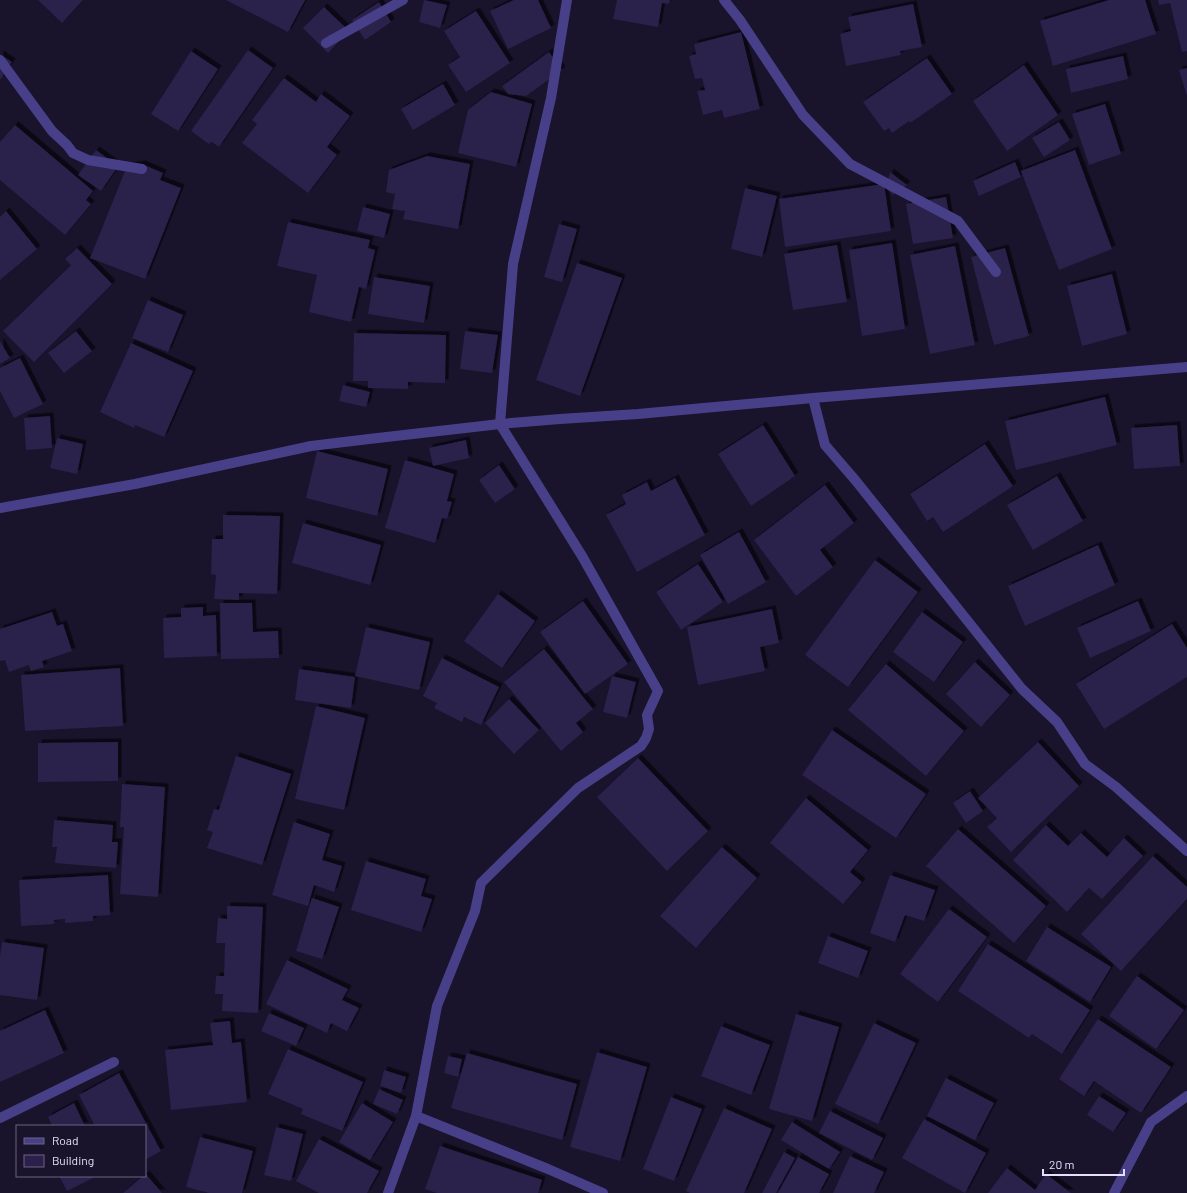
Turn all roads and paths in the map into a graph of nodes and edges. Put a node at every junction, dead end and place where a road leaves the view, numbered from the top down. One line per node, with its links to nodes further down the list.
1 (403, 0): 4 (street)
2 (566, 0): 10 (street)
3 (724, 0): 7 (street)
4 (326, 43)
5 (0, 60): 6 (street)
6 (142, 169)
7 (996, 272)
8 (1187, 367): 9 (street)
9 (813, 398): 10 (street); 12 (street)
10 (500, 424): 11 (street); 15 (street)
11 (0, 508)
12 (1187, 851)
13 (114, 1062): 16 (street)
14 (1187, 1096): 19 (street)
15 (416, 1116): 17 (street); 18 (street)
16 (0, 1118)
17 (388, 1193)
18 (603, 1193)
19 (1114, 1193)

